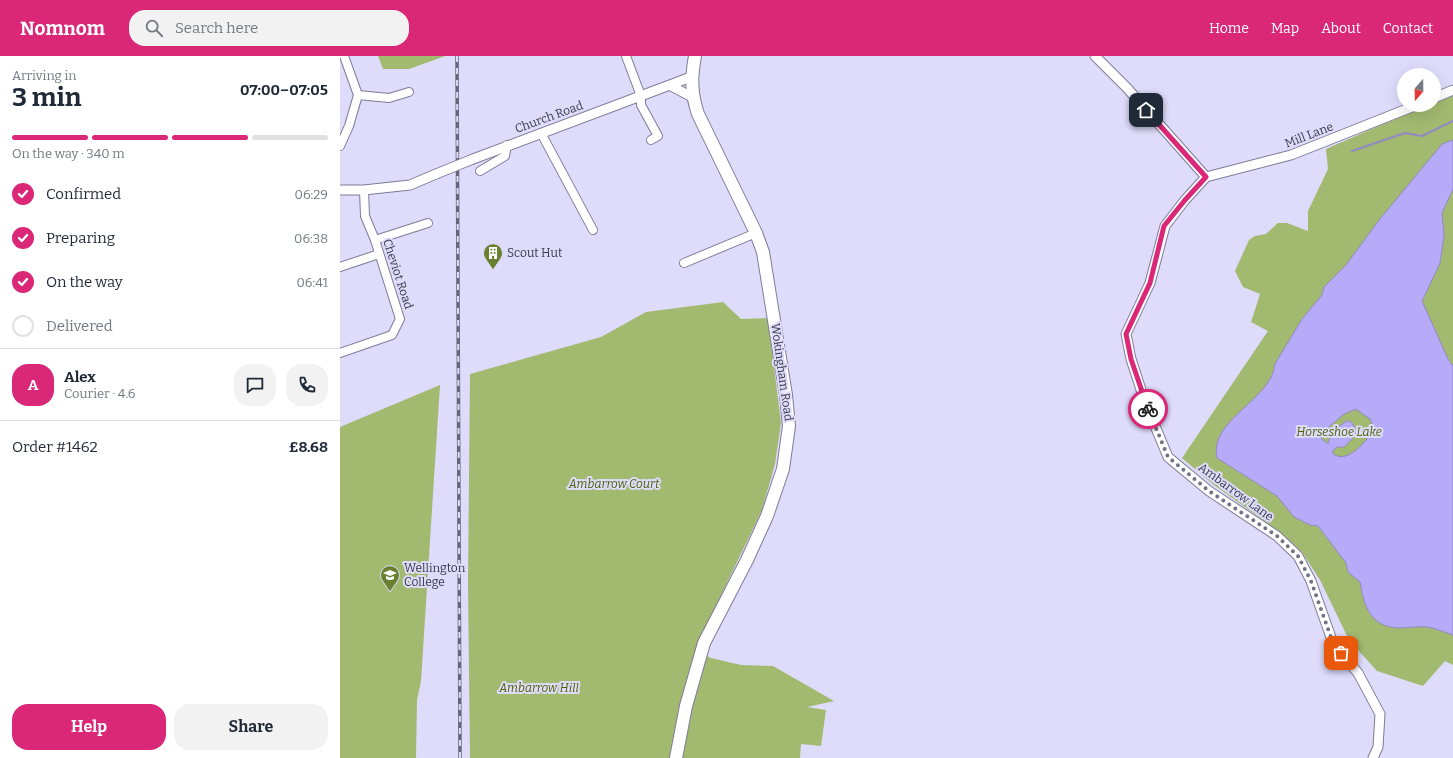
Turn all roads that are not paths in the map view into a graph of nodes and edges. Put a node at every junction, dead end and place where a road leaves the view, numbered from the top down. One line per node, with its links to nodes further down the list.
1 (344, 56): 9 (street)
2 (626, 56): 11 (street)
3 (695, 56): 5 (main road, Wokingham Road)
4 (1095, 56): 19 (street)
5 (691, 77): 6 (street, Church Road); 12 (main road, Wokingham Road)
6 (672, 86): 11 (street, Church Road); 12 (street)
7 (1453, 90): 10 (street)
8 (409, 92): 9 (street)
9 (358, 95): 17 (street)
10 (1441, 95)
11 (641, 96): 14 (street, Church Road); 15 (street)
12 (692, 97): 24 (main road, Wokingham Road)
13 (1399, 112): 19 (street, Mill Lane)
14 (541, 133): 16 (street, Church Road); 23 (street)
15 (651, 140)
16 (508, 145): 18 (street); 21 (street, Church Road, bridge)
17 (340, 146)
18 (480, 171)
19 (1206, 177): 30 (street, Ambarrow Lane)
20 (340, 190): 21 (street, Church Road)
21 (364, 190): 25 (street, Cheviot Road)
22 (428, 223): 25 (street)
23 (593, 230)
24 (756, 233): 27 (street); 31 (main road, Wokingham Road)
25 (375, 240): 26 (street, Cheviot Road)
26 (379, 254): 28 (street); 29 (street, Cheviot Road)
27 (684, 263)
28 (340, 267)
29 (340, 353)
30 (1375, 757)
31 (676, 758)

